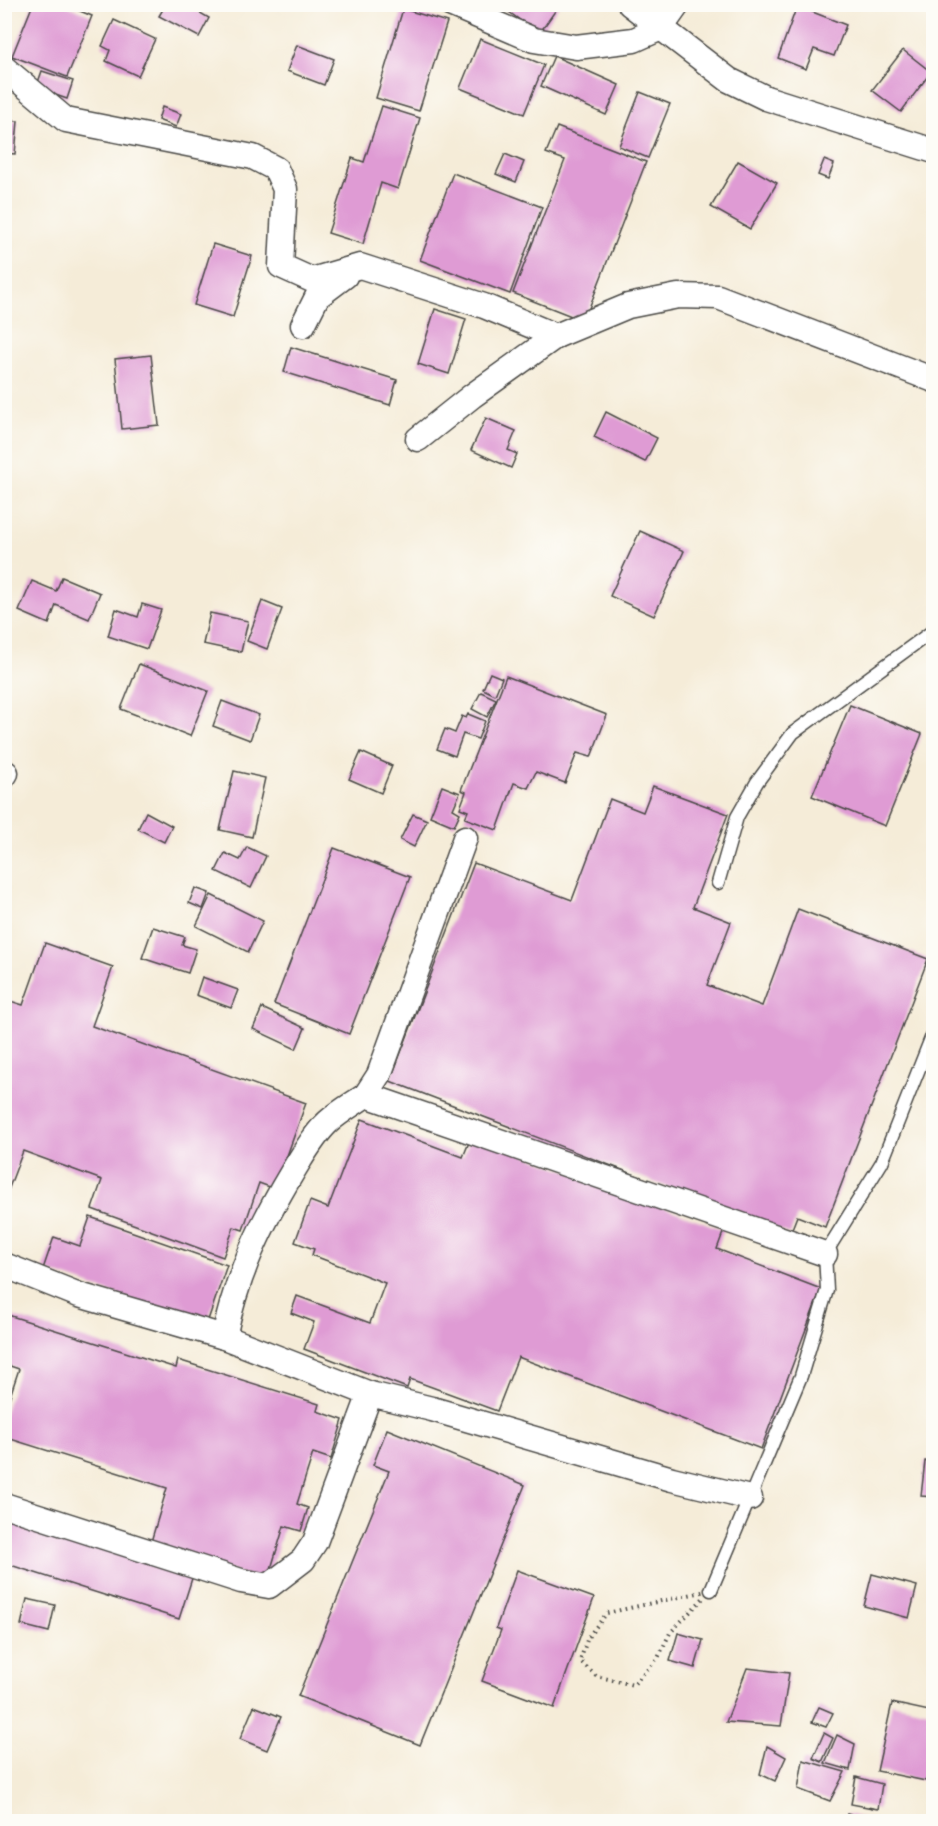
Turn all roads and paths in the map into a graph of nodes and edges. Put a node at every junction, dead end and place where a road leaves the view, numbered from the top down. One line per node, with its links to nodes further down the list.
1 (450, 4): 4 (street)
2 (630, 4): 4 (street)
3 (678, 4): 4 (street)
4 (662, 28): 6 (street)
5 (4, 68): 7 (street)
6 (933, 151)
7 (360, 266): 8 (street); 9 (street)
8 (303, 325)
9 (556, 336): 10 (street); 11 (street)
10 (933, 380)
11 (418, 439)
12 (933, 630): 14 (lane)
13 (465, 838): 16 (street)
14 (718, 883)
15 (933, 1031): 17 (lane)
16 (366, 1095): 17 (street); 19 (street)
17 (825, 1254): 21 (lane)
18 (4, 1265): 19 (street)
19 (224, 1337): 20 (street)
20 (370, 1394): 21 (street); 22 (street)
21 (750, 1498): 23 (lane)
22 (4, 1505)
23 (711, 1590): 23 (path)

